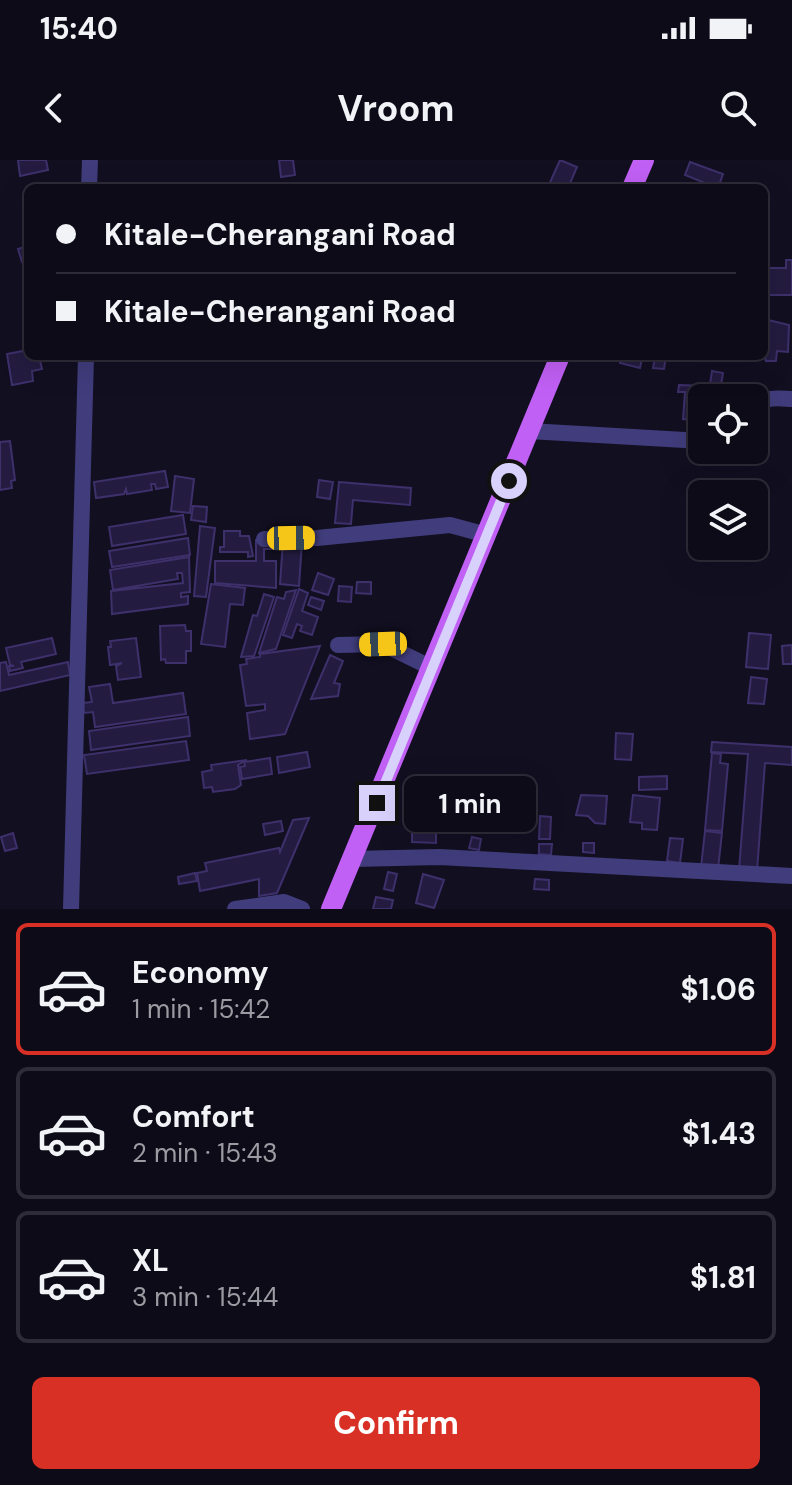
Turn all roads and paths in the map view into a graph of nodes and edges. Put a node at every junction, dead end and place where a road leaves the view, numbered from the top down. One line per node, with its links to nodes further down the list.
1 (90, 160): 3 (street)
2 (644, 160): 4 (main road)
3 (89, 184)
4 (634, 184)
5 (86, 360): 17 (street)
6 (558, 360): 9 (main road)
7 (792, 399): 8 (street)
8 (768, 401)
9 (529, 431): 10 (street); 11 (main road)
10 (688, 440)
11 (487, 535): 12 (street); 14 (main road)
12 (264, 539)
13 (338, 645): 14 (street)
14 (432, 668): 15 (main road)
15 (353, 859): 16 (street); 20 (main road)
16 (792, 876)
17 (71, 909)
18 (235, 909): 19 (street)
19 (302, 909)
20 (331, 909)

